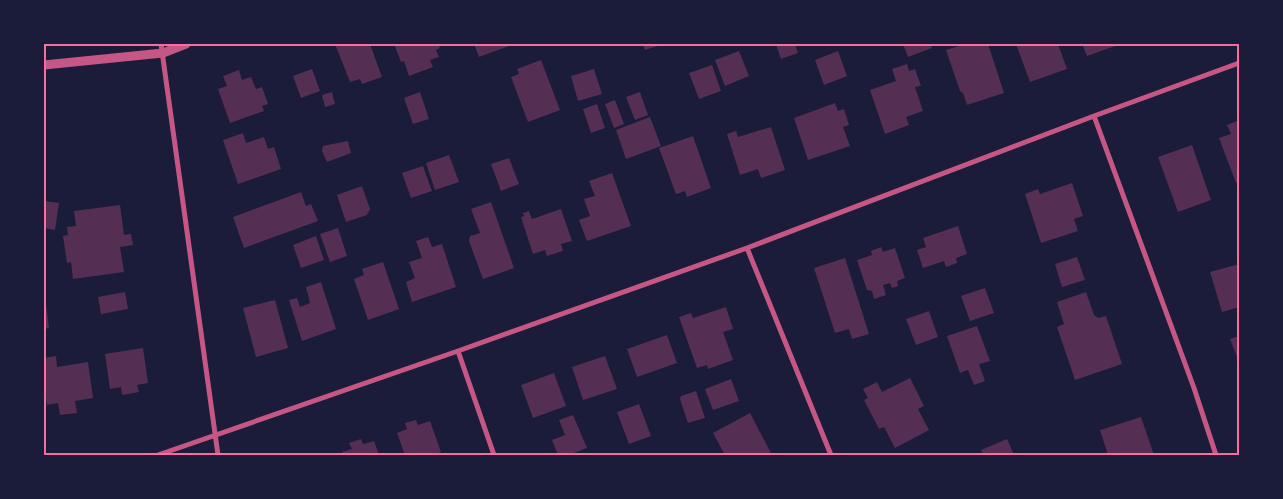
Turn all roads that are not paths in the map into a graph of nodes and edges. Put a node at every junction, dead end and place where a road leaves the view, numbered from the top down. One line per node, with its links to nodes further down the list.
1 (186, 44): 2 (street)
2 (162, 48): 4 (street); 8 (street)
3 (1239, 63): 5 (street)
4 (44, 65)
5 (1094, 116): 6 (street); 13 (street)
6 (747, 248): 7 (street); 12 (street)
7 (458, 351): 8 (street); 11 (street)
8 (215, 436): 9 (street); 10 (street)
9 (158, 455)
10 (218, 455)
11 (494, 455)
12 (831, 455)
13 (1216, 455)

